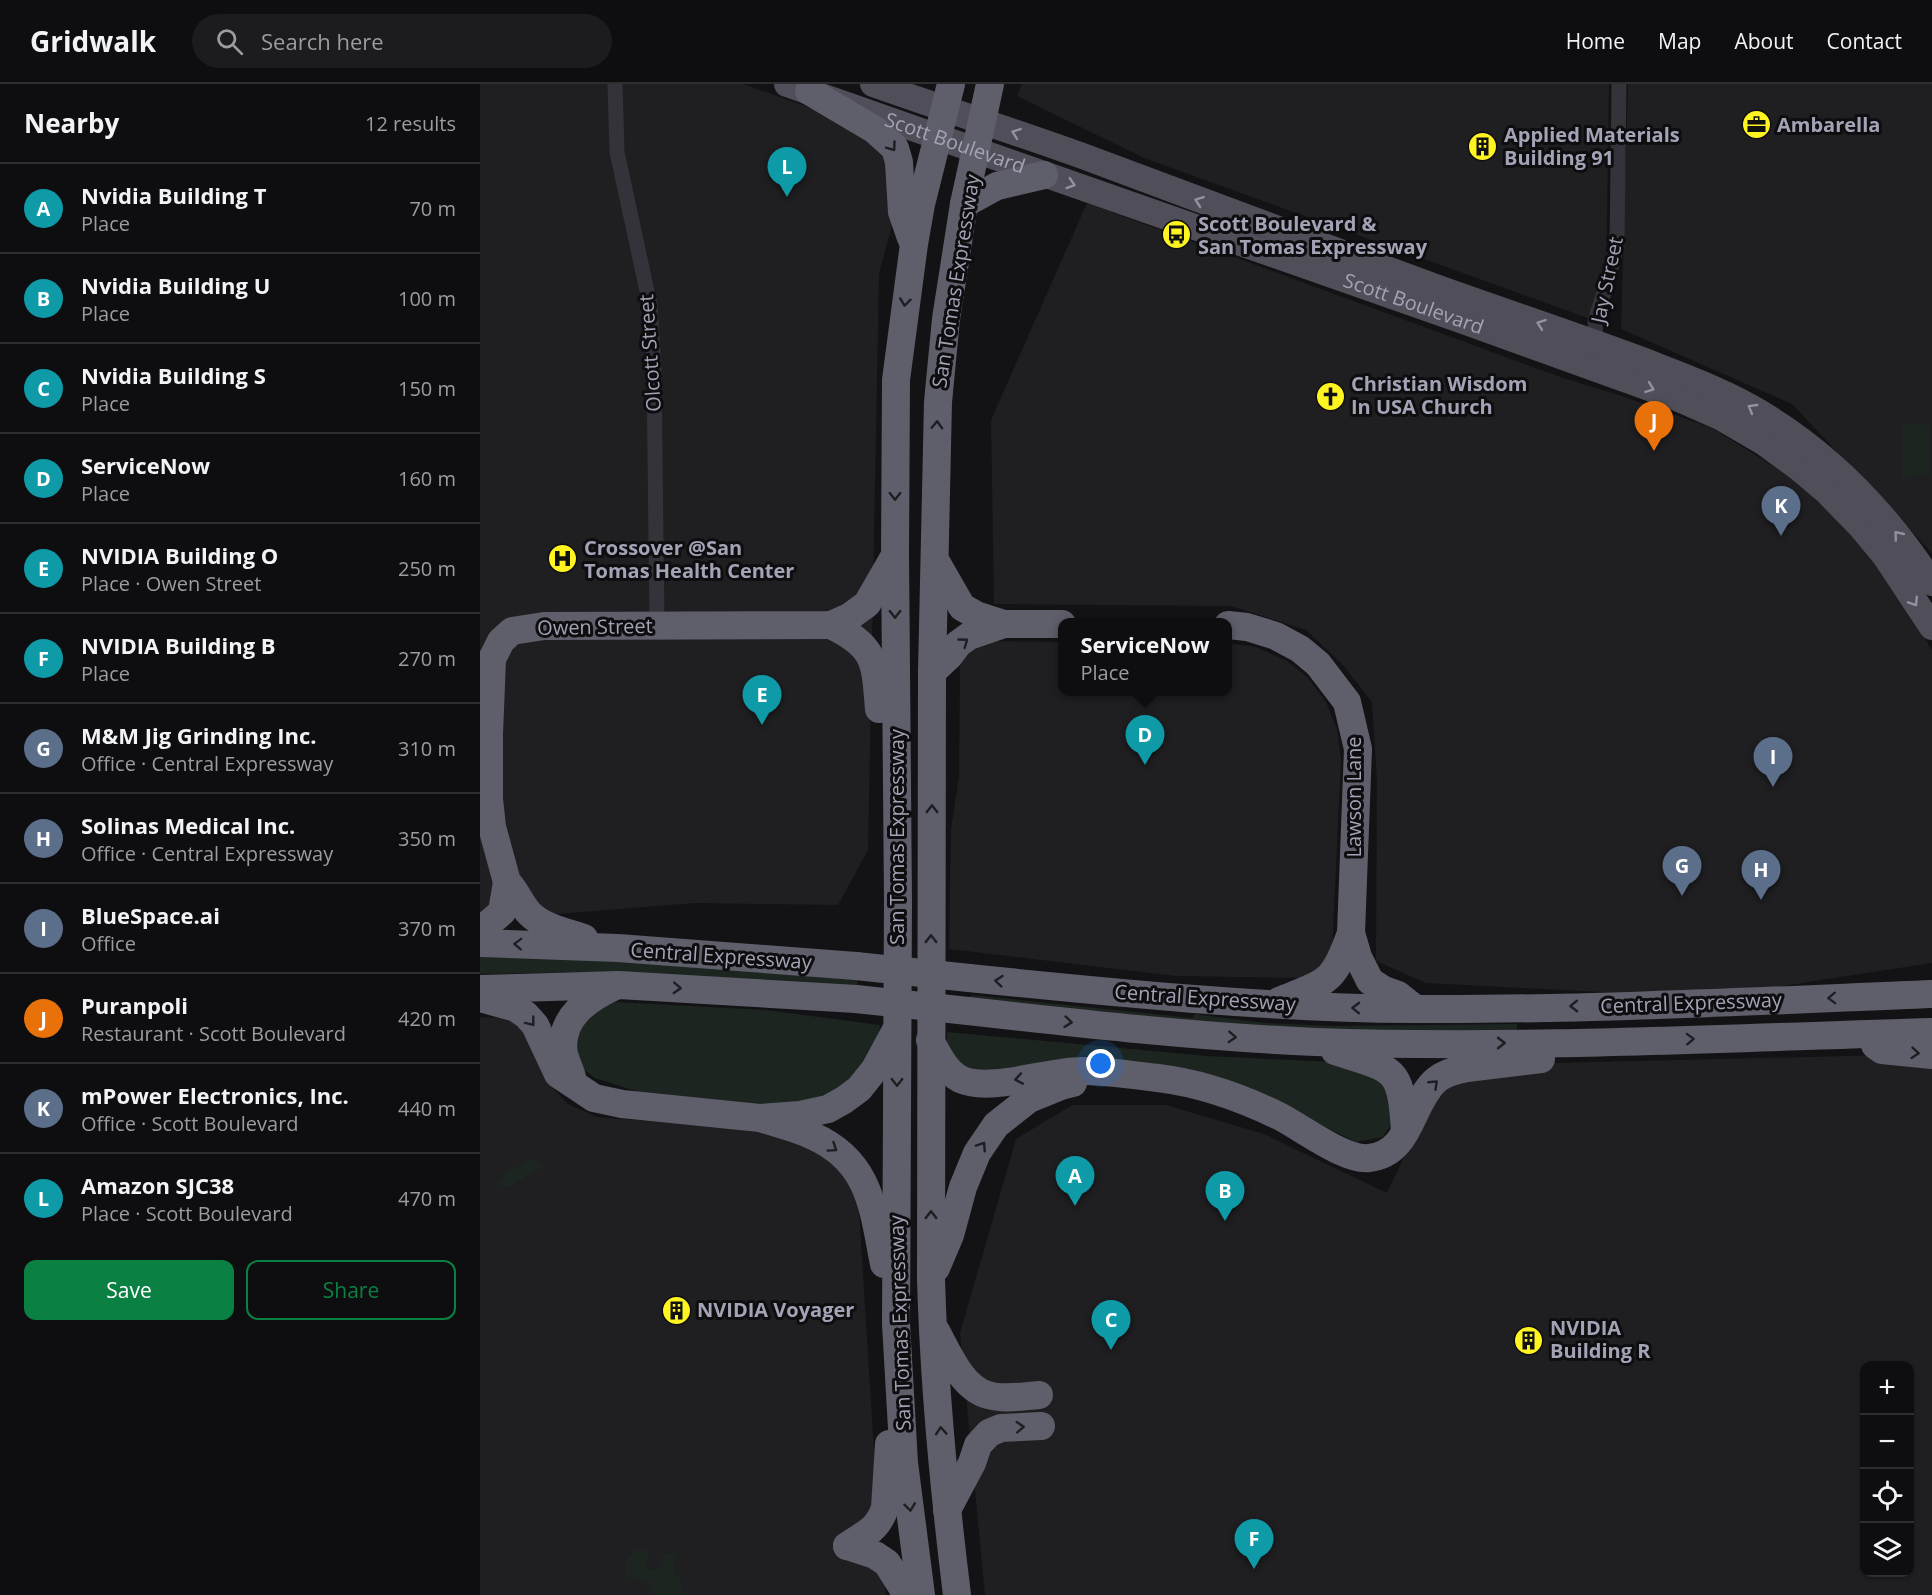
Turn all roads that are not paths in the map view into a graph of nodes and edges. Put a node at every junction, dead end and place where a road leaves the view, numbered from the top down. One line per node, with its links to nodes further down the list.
1 (615, 84): 21 (street, Olcott Street)
2 (873, 84): 6 (main road, Scott Boulevard)
3 (990, 84): 7 (highway, San Tomas Expressway)
4 (1618, 84): 13 (street, Jay Street)
5 (798, 88): 8 (main road, Scott Boulevard); 12 (highway, one-way to 12)
6 (948, 96): 7 (main road, Scott Boulevard); 8 (highway, San Tomas Expressway)
7 (981, 122): 9 (highway, San Tomas Expressway); 13 (main road, Scott Boulevard, one-way to 7)
8 (938, 137): 9 (main road, Scott Boulevard); 12 (highway, San Tomas Expressway)
9 (976, 150): 10 (main road, Scott Boulevard); 11 (highway, San Tomas Expressway)
10 (1044, 175): 11 (highway); 14 (main road, Scott Boulevard, one-way to 14)
11 (964, 204): 16 (highway, San Tomas Expressway, one-way to 11)
12 (914, 244): 15 (highway, San Tomas Expressway, one-way to 15)
13 (1596, 342): 14 (street, Jay Street); 17 (main road, Scott Boulevard, one-way to 13)
14 (1595, 368): 23 (main road, Scott Boulevard, one-way to 23)
15 (895, 555): 20 (highway); 25 (highway, San Tomas Expressway, one-way to 25)
16 (935, 560): 18 (highway); 24 (highway, San Tomas Expressway)
17 (1932, 583)
18 (1004, 624): 19 (highway); 24 (highway, one-way to 18)
19 (1058, 624)
20 (831, 625): 21 (highway, Owen Street); 25 (highway)
21 (657, 626): 26 (highway, Owen Street)
22 (1232, 626): 28 (highway, Lawson Lane)
23 (1932, 627)
24 (932, 672): 42 (highway, San Tomas Expressway, one-way to 24)
25 (896, 738): 39 (highway, San Tomas Expressway)
26 (507, 882): 27 (highway); 30 (highway)
27 (480, 931)
28 (1351, 933): 37 (highway); 38 (highway)
29 (480, 943): 30 (highway, Central Expressway, one-way to 29)
30 (618, 948): 37 (highway, Central Expressway, one-way to 30, bridge)
31 (1932, 974): 35 (highway)
32 (619, 985): 33 (highway, Central Expressway); 43 (highway, Central Expressway, one-way to 43, bridge); 47 (highway)
33 (480, 989)
34 (1932, 994): 35 (highway, Central Expressway)
35 (1880, 996): 38 (highway, Central Expressway, one-way to 38)
36 (480, 998): 47 (highway, one-way to 47)
37 (1270, 1004): 38 (highway, Central Expressway, one-way to 37)
38 (1415, 1009)
39 (897, 1028): 48 (highway); 51 (highway, San Tomas Expressway, one-way to 51)
40 (1932, 1032): 41 (highway, Central Expressway)
41 (1862, 1034): 44 (highway, Central Expressway, one-way to 41); 45 (highway, one-way to 45)
42 (930, 1040): 46 (highway, one-way to 42); 50 (highway, San Tomas Expressway, one-way to 42)
43 (1315, 1042): 44 (highway, Central Expressway, one-way to 44); 49 (highway)
44 (1567, 1042): 49 (highway, one-way to 44)
45 (1932, 1055)
46 (1119, 1073): 49 (highway); 50 (highway, one-way to 46)
47 (576, 1087): 48 (highway)
48 (760, 1118): 51 (highway, one-way to 51)
49 (1405, 1134)
50 (931, 1279): 52 (highway, San Tomas Expressway)
51 (896, 1324): 56 (highway); 57 (highway, San Tomas Expressway, one-way to 57)
52 (933, 1326): 53 (highway); 55 (highway, San Tomas Expressway, one-way to 52)
53 (1039, 1395)
54 (1041, 1426): 55 (highway, one-way to 54)
55 (947, 1510): 58 (highway, San Tomas Expressway)
56 (907, 1595)
57 (921, 1595)
58 (957, 1595)

